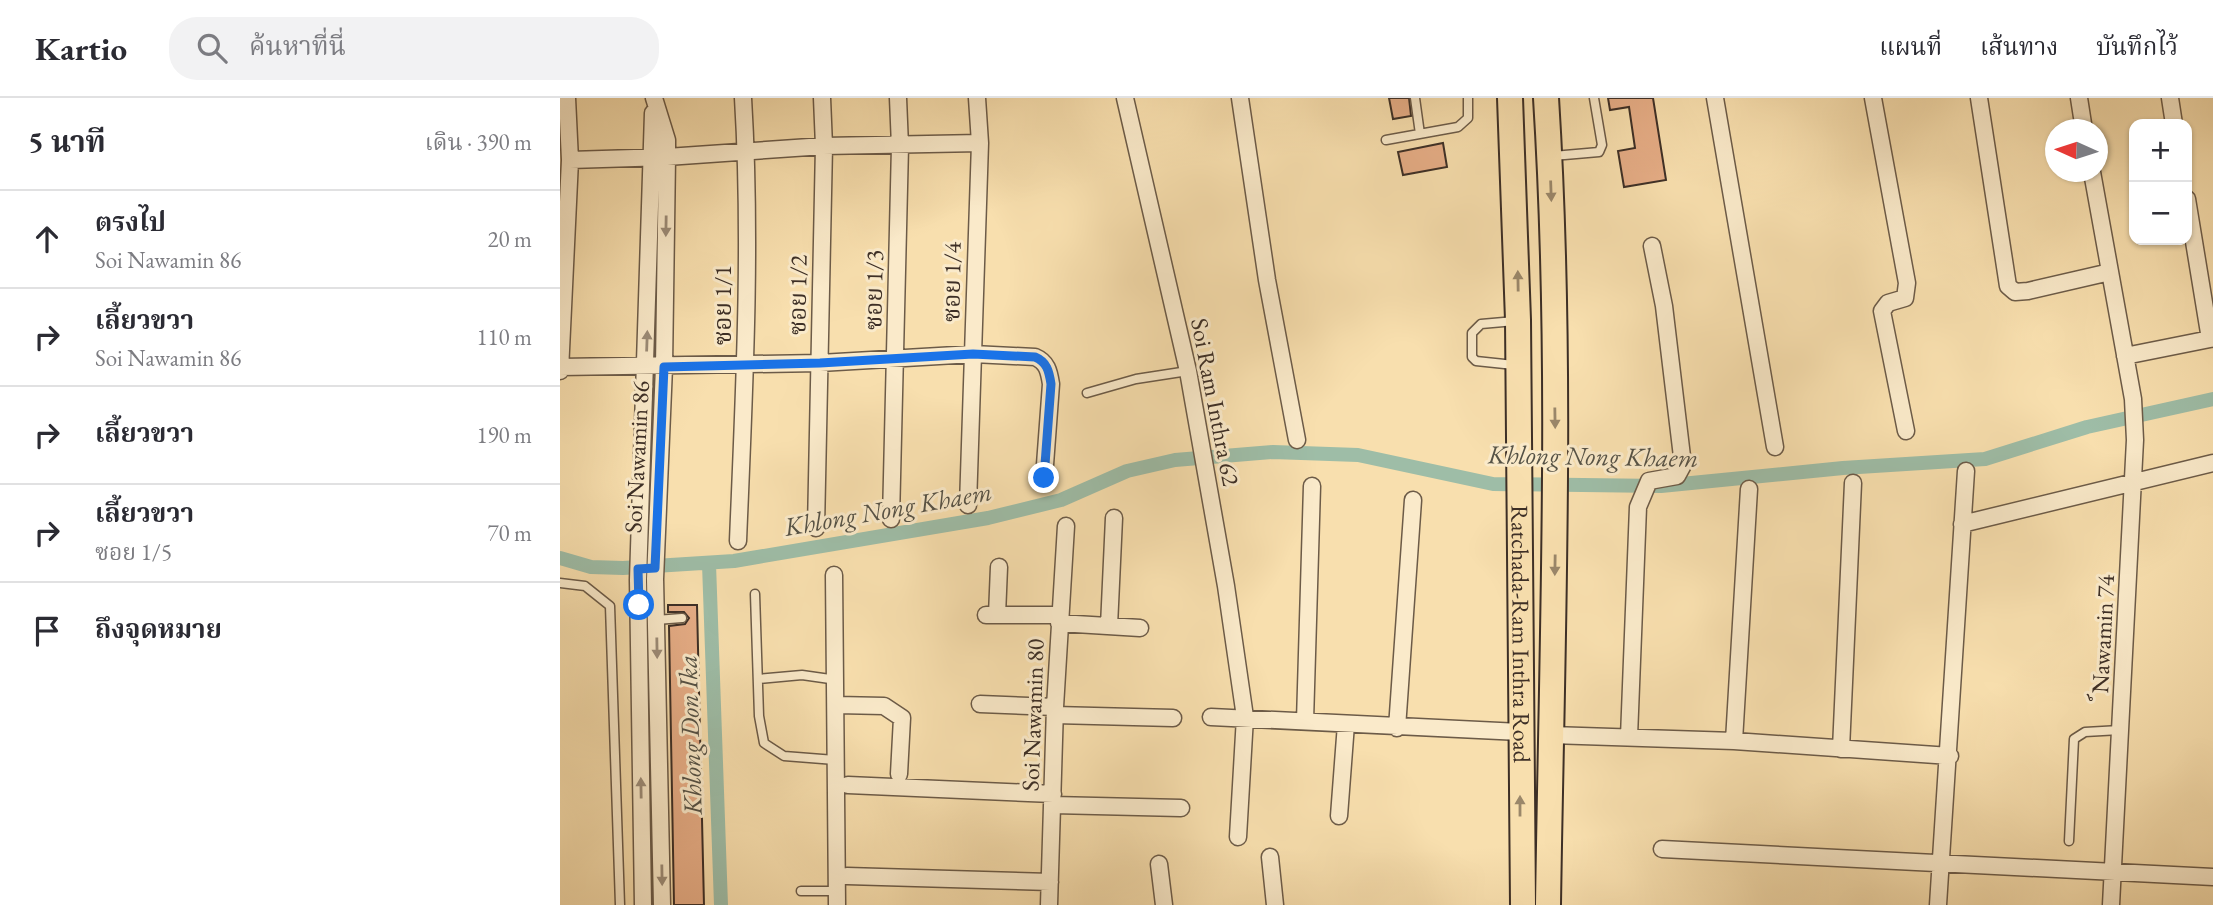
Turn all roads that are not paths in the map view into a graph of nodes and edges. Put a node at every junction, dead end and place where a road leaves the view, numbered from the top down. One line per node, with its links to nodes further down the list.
1 (567, 98): 29 (street)
2 (743, 98): 26 (street, ซอย 1/1)
3 (822, 98): 24 (street, ซอย 1/2)
4 (898, 98): 25 (street, ซอย 1/3)
5 (977, 98): 23 (street, ซอย 1/4)
6 (1125, 98): 45 (street, Soi Ram Inthra 62)
7 (1240, 98): 48 (street)
8 (1415, 98): 21 (lane)
9 (1468, 98): 21 (lane)
10 (1510, 98): 34 (main road, Ratchada-Ram Inthra Road, one-way to 10)
11 (1546, 98): 27 (main road, Ratchada-Ram Inthra Road)
12 (1594, 98): 27 (lane)
13 (1715, 98): 49 (street)
14 (1873, 98): 47 (street)
15 (1979, 98): 33 (street)
16 (2078, 98): 19 (street)
17 (2170, 98): 20 (street)
18 (654, 99): 28 (street, Soi Nawamin 86)
19 (2082, 119)
20 (2173, 119)
21 (1420, 134): 22 (lane)
22 (1386, 141)
23 (980, 143): 25 (street); 36 (street, ซอย 1/4)
24 (824, 146): 25 (street); 26 (street); 39 (street, ซอย 1/2)
25 (900, 146): 38 (street, ซอย 1/3)
26 (747, 153): 28 (street); 40 (street, ซอย 1/1)
27 (1550, 156): 90 (main road, Ratchada-Ram Inthra Road, one-way to 90)
28 (660, 158): 29 (street); 42 (street, Soi Nawamin 86, one-way to 28); 43 (street, Soi Nawamin 86, one-way to 43)
29 (570, 160): 44 (street)
30 (2094, 182): 33 (street, ์Nawamin 74)
31 (2192, 228): 35 (street)
32 (1653, 246): 91 (street)
33 (2110, 272): 37 (street, ์Nawamin 74)
34 (1518, 320): 41 (main road, Ratchada-Ram Inthra Road); 41 (lane)
35 (2212, 346): 37 (street)
36 (973, 354): 38 (street); 52 (street); 58 (street, ซอย 1/4)
37 (2125, 356): 53 (street, ์Nawamin 74)
38 (895, 358): 39 (street); 60 (street, ซอย 1/3)
39 (820, 363): 40 (street); 63 (street, ซอย 1/2)
40 (745, 365): 43 (street); 64 (street, ซอย 1/1)
41 (1519, 365): 89 (main road, Ratchada-Ram Inthra Road)
42 (646, 367): 43 (street); 44 (street); 66 (street, Soi Nawamin 86)
43 (664, 367): 67 (street, Soi Nawamin 86)
44 (560, 368)
45 (1188, 372): 46 (lane); 84 (street, Soi Ram Inthra 62)
46 (1087, 393)
47 (1906, 430)
48 (1297, 440)
49 (1775, 447)
50 (2213, 463): 53 (street)
51 (1966, 471): 61 (street)
52 (1044, 478)
53 (2133, 482): 61 (street); 88 (street, ์Nawamin 74)
54 (1853, 483): 93 (street)
55 (1311, 486): 85 (street)
56 (1749, 489): 92 (street)
57 (1413, 500): 87 (street)
58 (968, 506)
59 (1114, 517): 75 (street)
60 (891, 519)
61 (1962, 524): 94 (street)
62 (1066, 526): 72 (street, Soi Nawamin 80)
63 (816, 528)
64 (738, 541)
65 (999, 567): 72 (street)
66 (638, 568): 67 (street); 74 (street, Soi Nawamin 86)
67 (655, 568): 73 (street, Soi Nawamin 86)
68 (834, 575): 78 (street)
69 (560, 583): 115 (lane)
70 (755, 594): 77 (lane)
71 (682, 618): 73 (lane)
72 (1060, 619): 75 (street); 81 (street, Soi Nawamin 80)
73 (656, 620): 74 (lane); 117 (street, Soi Nawamin 86, one-way to 117)
74 (639, 621): 116 (street, Soi Nawamin 86, one-way to 74)
75 (1109, 626): 76 (street)
76 (1140, 628)
77 (758, 679): 78 (lane); 95 (lane)
78 (837, 680): 80 (street)
79 (980, 704): 81 (street)
80 (837, 705): 95 (street); 96 (street)
81 (1055, 711): 83 (street); 98 (street, Soi Nawamin 80)
82 (1211, 717): 84 (street)
83 (1173, 718)
84 (1239, 718): 85 (street); 101 (street, Soi Ram Inthra 62)
85 (1305, 721): 86 (street)
86 (1346, 724): 87 (street); 100 (street)
87 (1397, 728): 89 (street)
88 (2121, 730): 102 (lane); 108 (street, ์Nawamin 74)
89 (1520, 733): 109 (main road, Ratchada-Ram Inthra Road, one-way to 89)
90 (1551, 735): 91 (street); 103 (main road, Ratchada-Ram Inthra Road)
91 (1629, 737): 92 (street)
92 (1734, 741): 93 (street)
93 (1841, 749): 94 (street)
94 (1950, 757): 107 (street)
95 (835, 760): 114 (street)
96 (899, 774)
97 (848, 785): 98 (street)
98 (1053, 799): 99 (street); 112 (street, Soi Nawamin 80)
99 (1181, 808)
100 (1339, 817)
101 (1238, 837)
102 (2069, 841)
103 (1549, 842): 123 (main road, Ratchada-Ram Inthra Road); 124 (main road, Ratchada-Ram Inthra Road)
104 (1662, 849): 107 (street)
105 (1270, 858): 120 (street)
106 (1159, 864): 119 (street)
107 (1941, 864): 108 (street); 125 (street)
108 (2113, 871): 111 (street); 126 (street, ์Nawamin 74)
109 (1521, 874): 121 (main road, Ratchada-Ram Inthra Road); 122 (main road, Ratchada-Ram Inthra Road)
110 (847, 876): 112 (street)
111 (2213, 877)
112 (1050, 882): 118 (street, Soi Nawamin 80)
113 (801, 891): 114 (lane)
114 (836, 898)
115 (620, 905)
116 (643, 905)
117 (663, 905)
118 (1049, 905)
119 (1164, 905)
120 (1275, 905)
121 (1517, 905)
122 (1522, 905)
123 (1548, 905)
124 (1558, 905)
125 (1938, 905)
126 (2111, 905)

